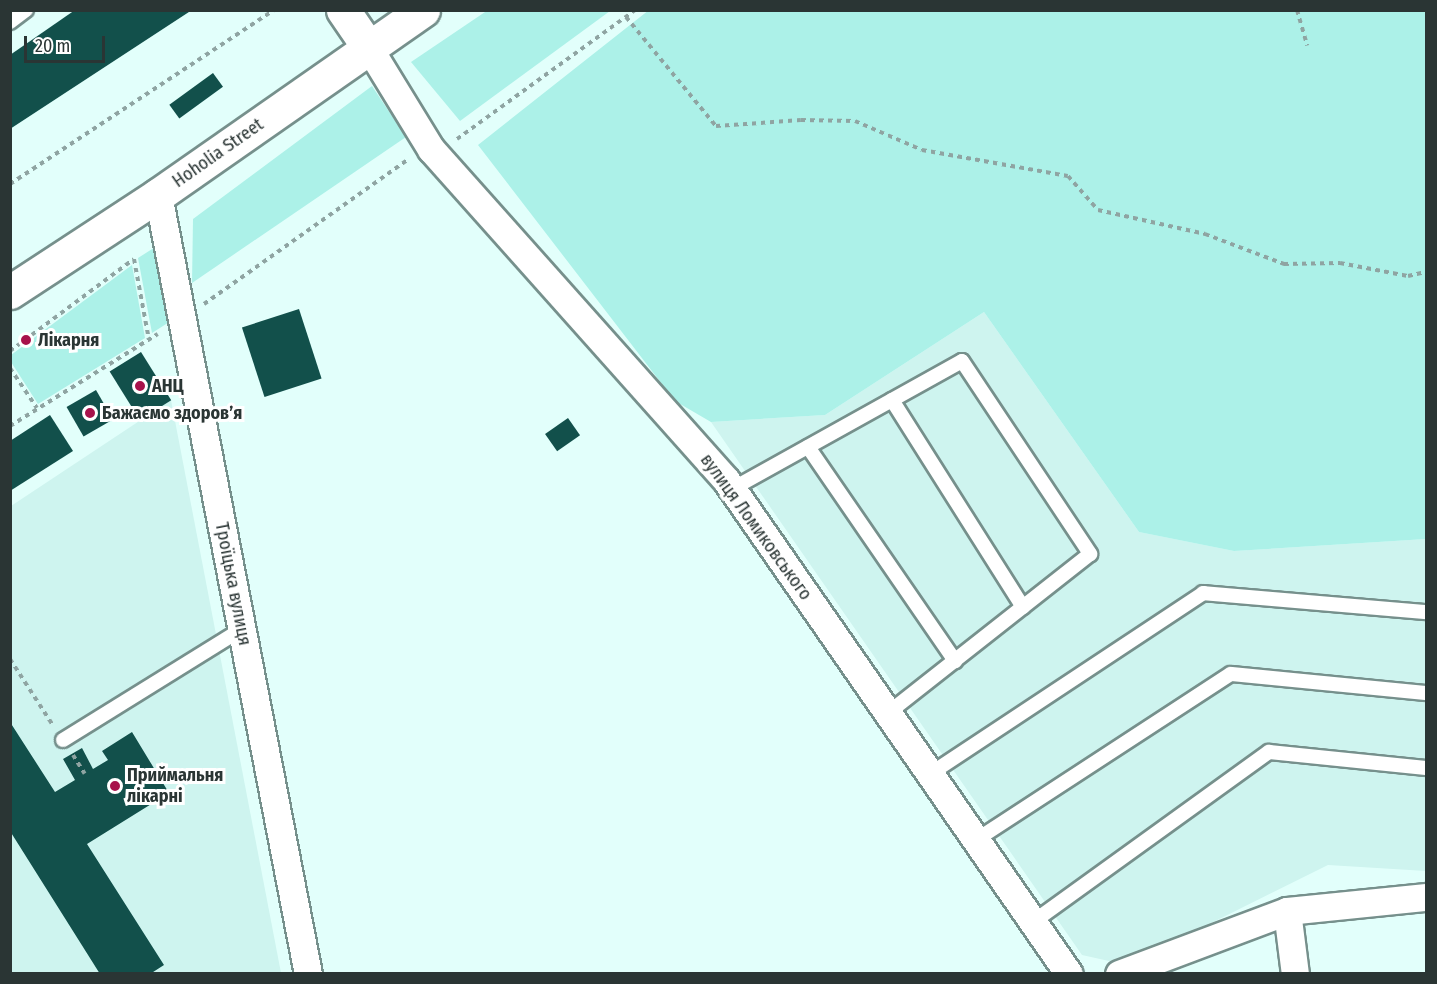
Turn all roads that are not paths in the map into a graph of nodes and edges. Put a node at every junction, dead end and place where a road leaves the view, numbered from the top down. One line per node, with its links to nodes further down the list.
1 (26, 10): 4 (lane)
2 (343, 10): 5 (street)
3 (423, 10): 5 (street, Hoholia Street)
4 (10, 21)
5 (369, 48): 6 (street, Hoholia Street); 10 (street, вулиця Ломиковського)
6 (158, 195): 7 (street, Hoholia Street); 13 (street, Троїцька вулиця)
7 (10, 292)
8 (892, 400): 9 (lane); 11 (lane); 11 (lane)
9 (808, 447): 10 (lane); 14 (lane)
10 (732, 489): 16 (street, вулиця Ломиковського)
11 (1023, 607): 14 (lane)
12 (1426, 612): 19 (lane)
13 (242, 630): 17 (lane); 24 (street, Троїцька вулиця)
14 (955, 660): 16 (lane)
15 (1426, 693): 20 (lane)
16 (888, 713): 19 (street, вулиця Ломиковського)
17 (63, 740)
18 (1426, 768): 23 (lane)
19 (930, 774): 20 (street, вулиця Ломиковського)
20 (976, 840): 23 (street, вулиця Ломиковського)
21 (1426, 897): 22 (street)
22 (1287, 911): 26 (street); 27 (street)
23 (1033, 922): 25 (street, вулиця Ломиковського)
24 (308, 974)
25 (1069, 974)
26 (1119, 974)
27 (1295, 974)

